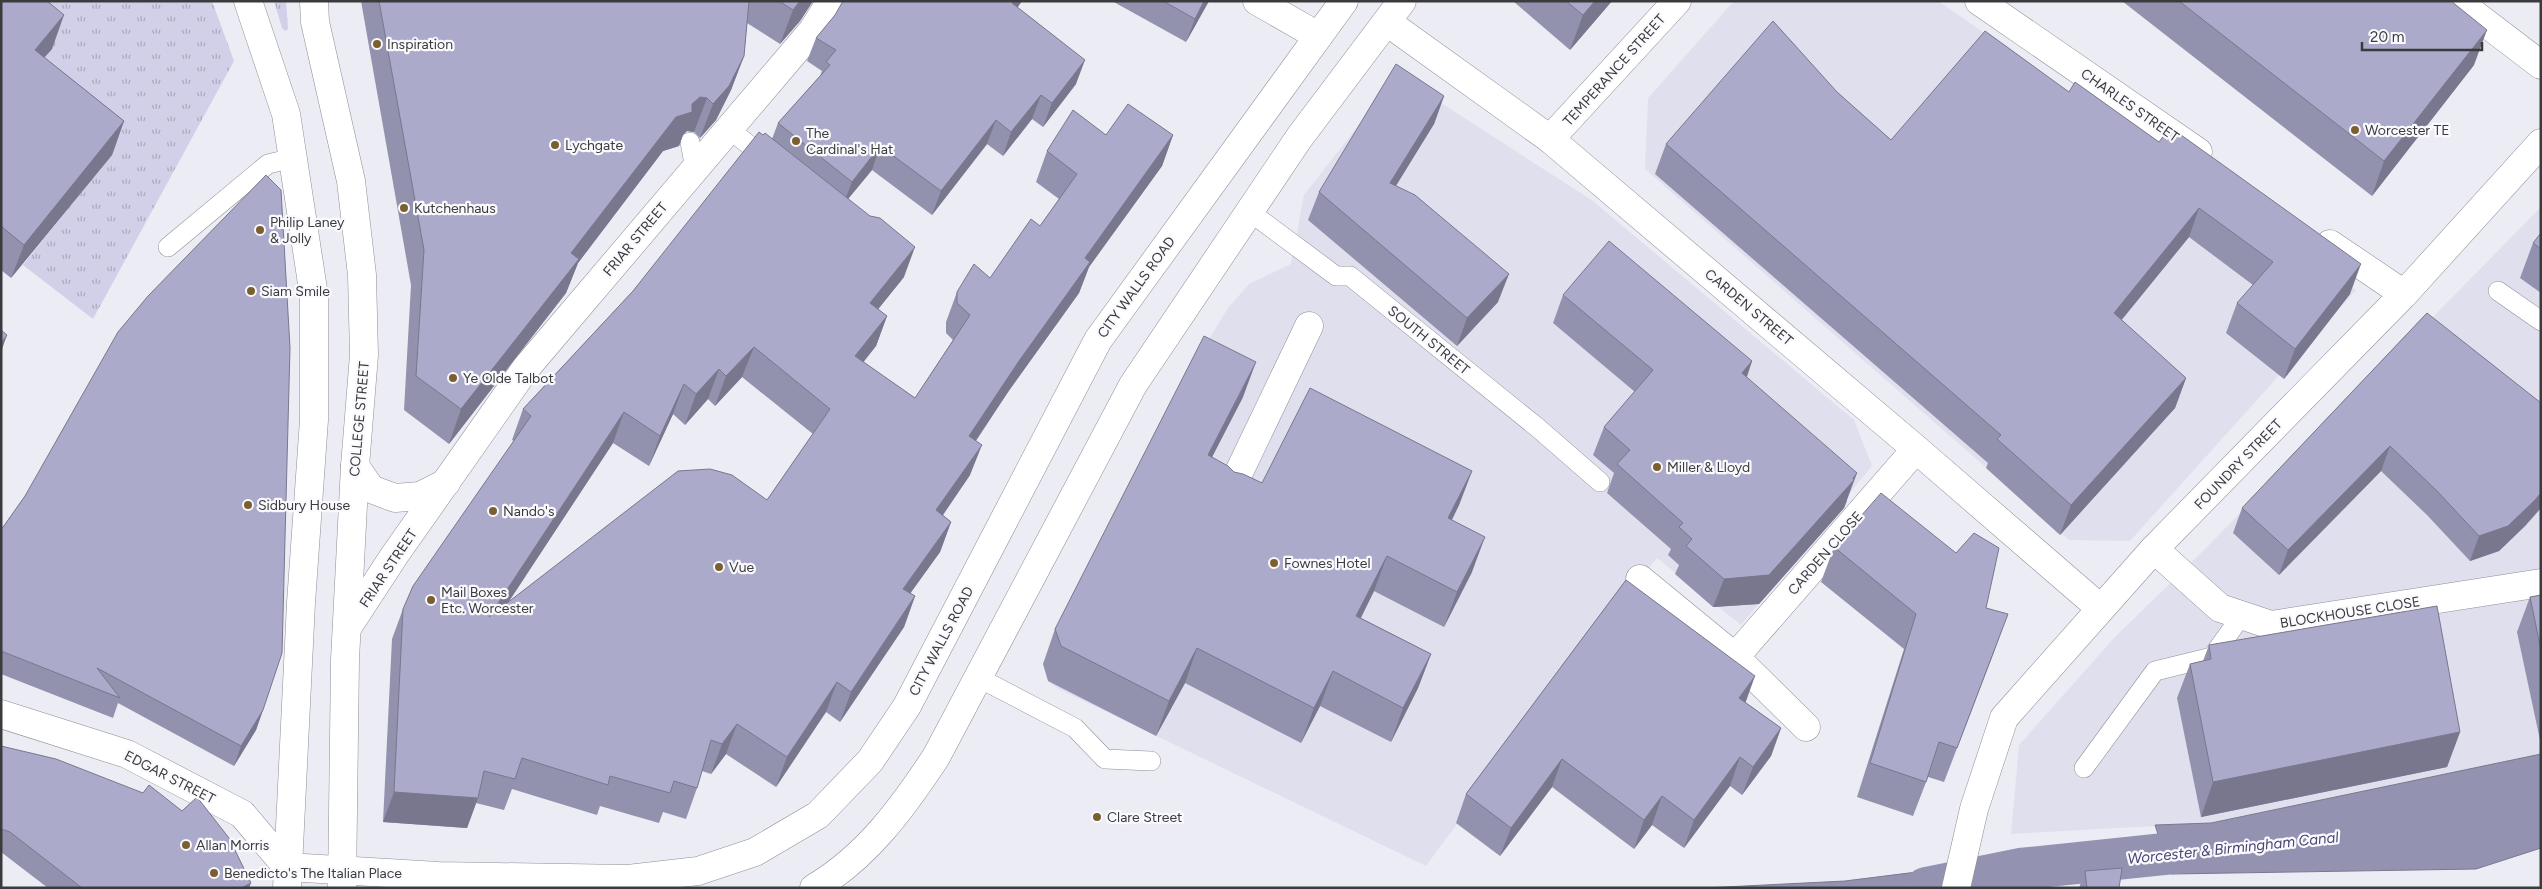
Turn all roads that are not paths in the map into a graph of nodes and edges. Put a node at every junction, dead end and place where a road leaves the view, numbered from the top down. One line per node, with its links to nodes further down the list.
1 (248, 1): 16 (street)
2 (314, 1): 28 (street, COLLEGE STREET)
3 (832, 1): 12 (street, FRIAR STREET)
4 (1257, 1): 10 (street)
5 (1344, 1): 10 (street, CITY WALLS ROAD)
6 (1677, 1): 13 (street, TEMPERANCE STREET)
7 (1979, 1): 17 (street, CHARLES STREET)
8 (2457, 1): 11 (street)
9 (1394, 12): 13 (street, CARDEN STREET); 20 (street)
10 (1318, 36): 45 (street, CITY WALLS ROAD)
11 (2541, 65)
12 (729, 129): 18 (street, FRIAR STREET); 19 (lane)
13 (1550, 139): 27 (street, CARDEN STREET)
14 (690, 142): 18 (lane)
15 (2541, 143): 24 (street, FOUNDRY STREET)
16 (293, 158): 22 (lane); 44 (street)
17 (2216, 165)
18 (695, 169): 30 (street, FRIAR STREET)
19 (782, 171)
20 (1250, 212): 29 (lane, SOUTH STREET); 39 (street)
21 (2306, 227): 24 (street)
22 (168, 247)
23 (2498, 291): 25 (lane)
24 (2404, 294): 32 (street, FOUNDRY STREET)
25 (2541, 321)
26 (1309, 326): 31 (street)
27 (1916, 449): 35 (street, CARDEN STREET); 38 (street, CARDEN CLOSE)
28 (355, 466): 30 (street, FRIAR STREET); 37 (street, COLLEGE STREET)
29 (1600, 482)
30 (446, 483): 37 (street, FRIAR STREET)
31 (1229, 493)
32 (2154, 549): 35 (street, FOUNDRY STREET); 36 (street, BLOCKHOUSE CLOSE)
33 (1640, 579): 38 (street)
34 (2541, 583): 36 (street, BLOCKHOUSE CLOSE)
35 (2100, 608): 48 (street, FOUNDRY STREET)
36 (2242, 615): 43 (lane)
37 (347, 628): 45 (street, COLLEGE STREET)
38 (1735, 657): 41 (street)
39 (979, 678): 42 (lane); 47 (street)
40 (1, 714): 44 (street, EDGAR STREET)
41 (1806, 727)
42 (1151, 761)
43 (2084, 768)
44 (287, 877): 45 (street, CITY WALLS ROAD); 46 (street, EDGAR STREET)
45 (343, 880)
46 (310, 888)
47 (814, 888)
48 (1956, 888)

